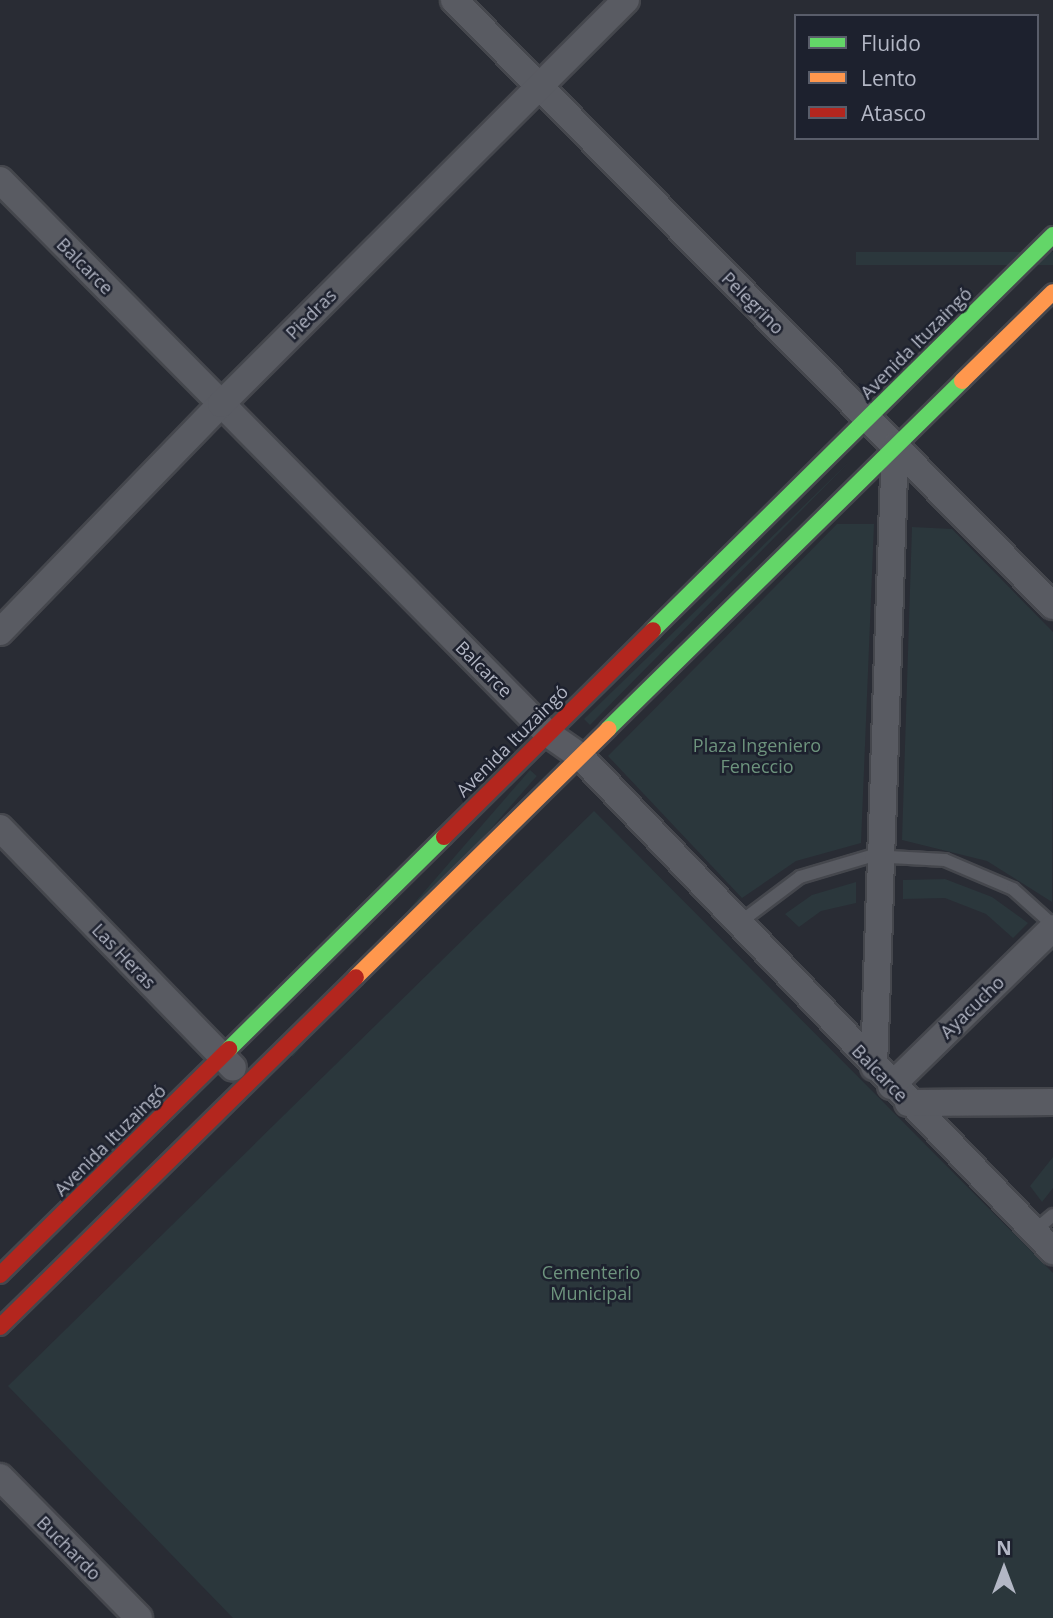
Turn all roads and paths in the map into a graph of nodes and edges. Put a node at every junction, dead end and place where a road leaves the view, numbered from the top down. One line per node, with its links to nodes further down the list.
1 (454, 0): 3 (street, Pelegrino)
2 (626, 0): 3 (street, Piedras)
3 (537, 86): 7 (street, Piedras); 8 (street, Pelegrino)
4 (0, 180): 7 (street, Balcarce)
5 (1053, 235): 8 (main road, Avenida Ituzaingó)
6 (1053, 292): 9 (main road)
7 (221, 404): 11 (street, Piedras); 12 (street, Balcarce)
8 (868, 417): 9 (street, Pelegrino); 12 (main road, Avenida Ituzaingó)
9 (895, 445): 10 (street, Pelegrino); 13 (main road); 15 (street)
10 (1053, 606)
11 (0, 632)
12 (547, 733): 13 (street, Balcarce); 18 (main road, Avenida Ituzaingó)
13 (580, 756): 16 (street, Balcarce); 19 (main road)
14 (0, 828): 18 (street, Las Heras)
15 (881, 856): 16 (lane); 17 (lane); 20 (street)
16 (738, 923): 20 (street, Balcarce)
17 (1053, 926): 20 (street, Ayacucho)
18 (222, 1056): 19 (street, Las Heras); 24 (main road, Avenida Ituzaingó)
19 (247, 1084): 25 (main road)
20 (891, 1085): 21 (street); 22 (street, Balcarce)
21 (1053, 1102)
22 (1043, 1223): 23 (street, Balcarce)
23 (1053, 1251)
24 (0, 1275)
25 (0, 1327)
26 (0, 1477): 27 (street, Buchardo)
27 (139, 1618)

